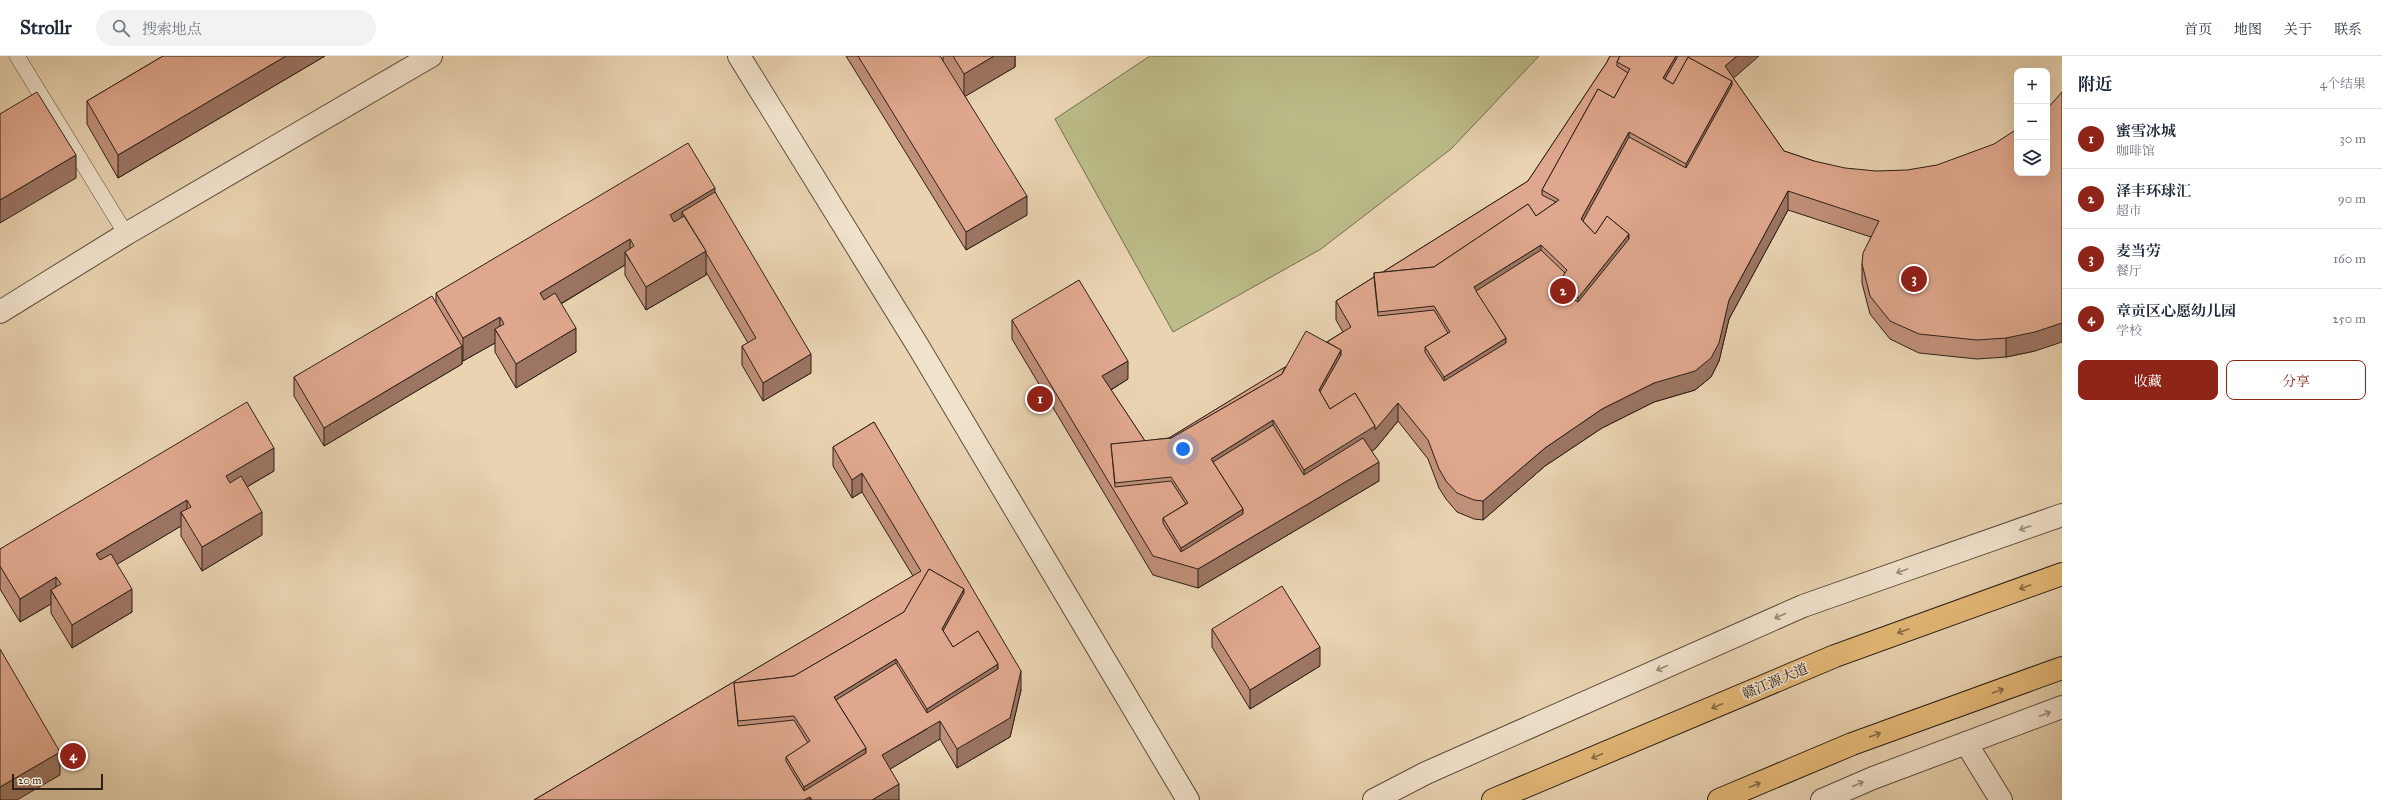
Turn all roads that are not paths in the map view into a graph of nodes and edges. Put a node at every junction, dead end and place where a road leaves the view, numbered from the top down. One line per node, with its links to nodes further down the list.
1 (18, 56): 4 (lane)
2 (431, 56): 4 (street)
3 (739, 56): 11 (street)
4 (126, 234): 5 (street)
5 (0, 312)
6 (2062, 515): 12 (street, one-way to 12)
7 (2062, 574): 13 (main road, 赣江源大道, one-way to 13)
8 (2062, 668): 14 (main road, one-way to 8)
9 (2062, 707): 10 (street, one-way to 9)
10 (1966, 743): 15 (street, one-way to 10); 16 (street)
11 (1188, 800)
12 (1374, 800)
13 (1493, 800)
14 (1719, 800)
15 (1822, 800)
16 (2002, 800)

